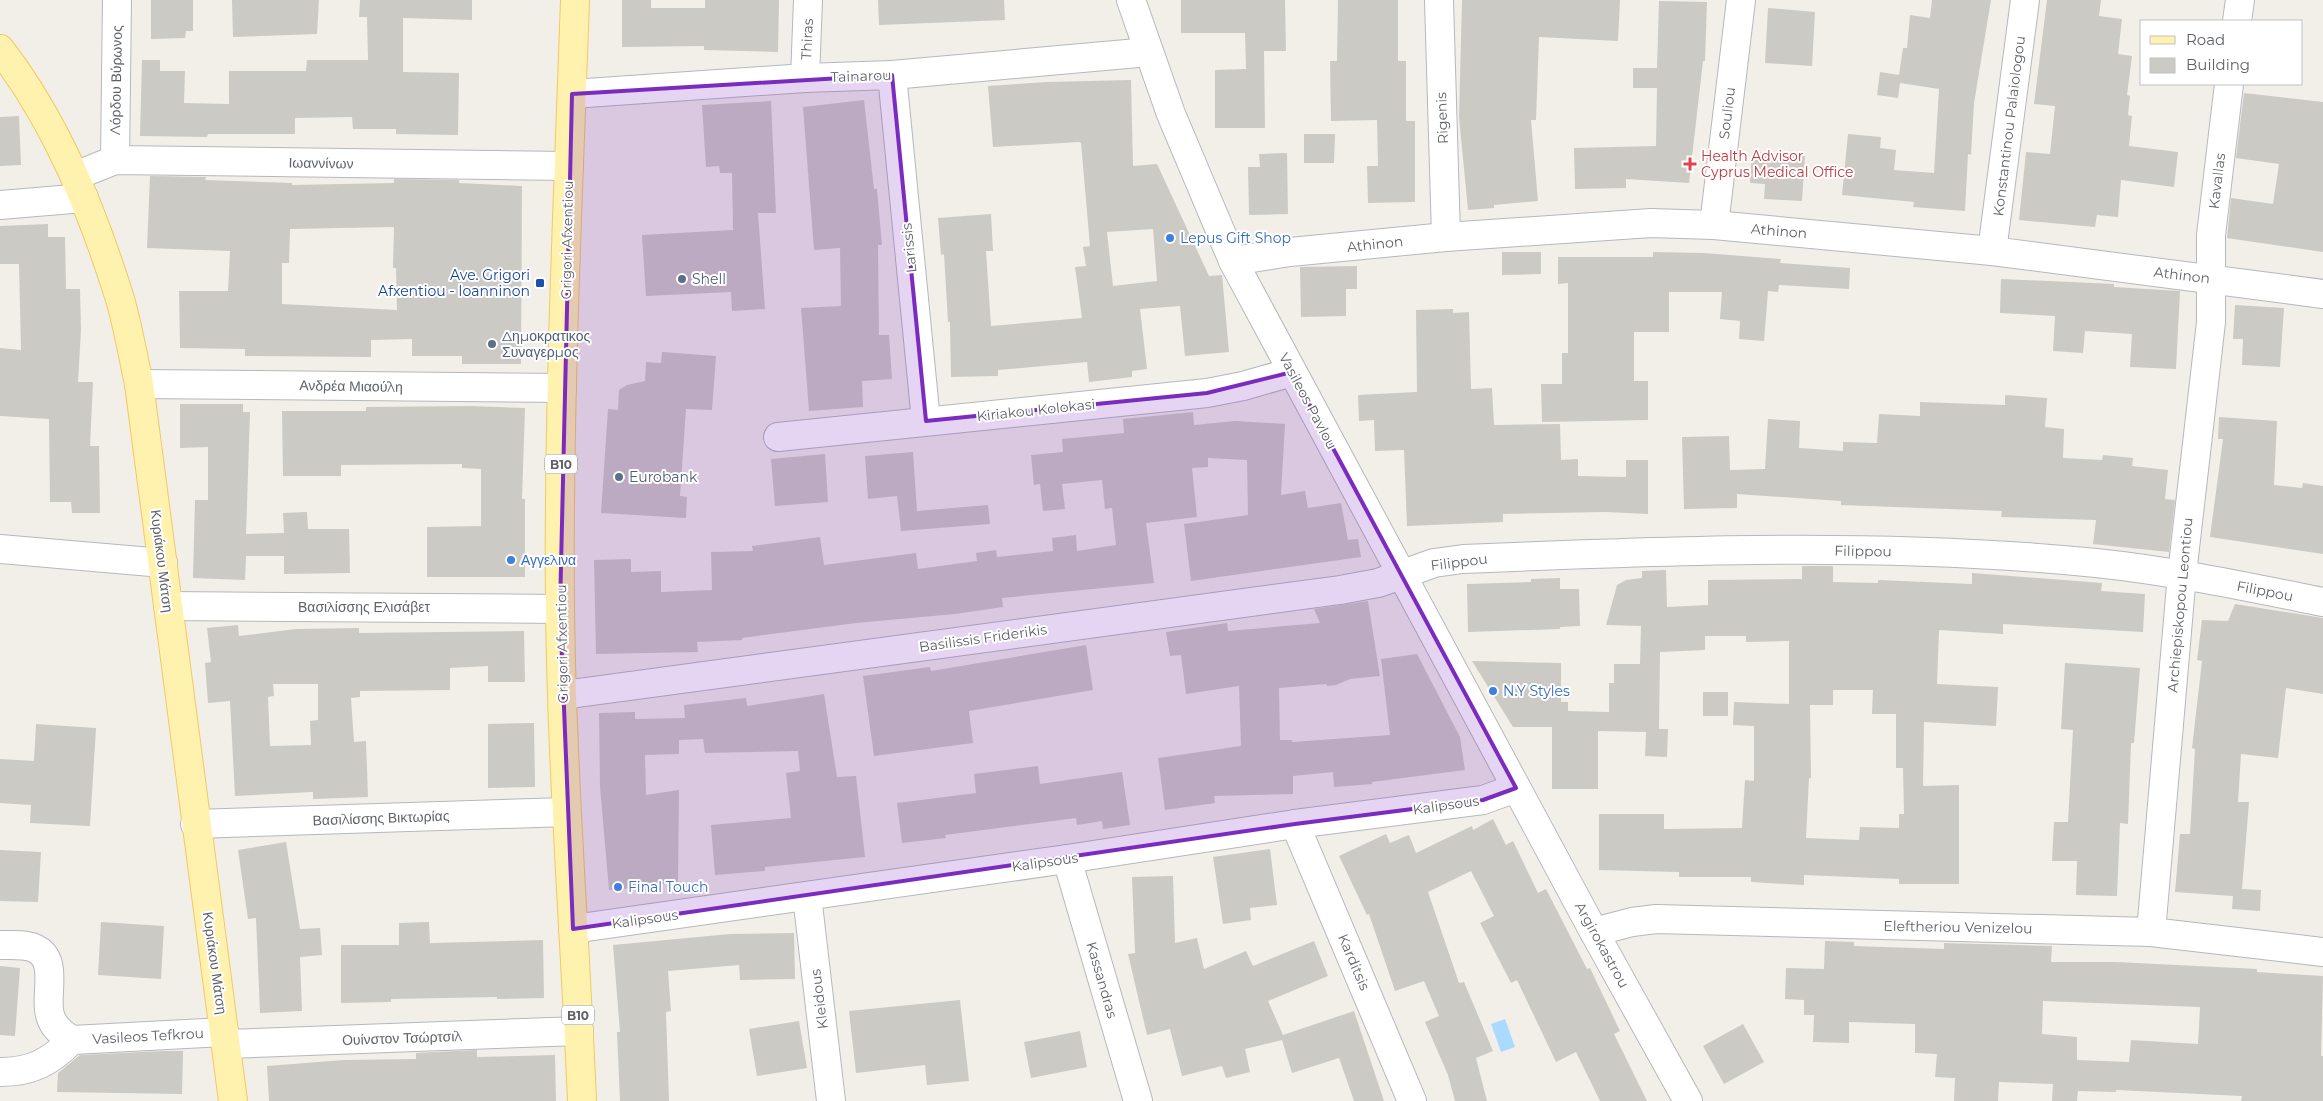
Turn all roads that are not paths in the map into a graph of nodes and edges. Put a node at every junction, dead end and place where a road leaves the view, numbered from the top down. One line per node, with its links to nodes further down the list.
1 (118, 0): 16 (street, Λόρδου Βύρωνος)
2 (575, 0): 15 (main road, Grigori Afxentiou / B10)
3 (808, 0): 13 (street, Thiras)
4 (1131, 0): 11 (street, Vasileos Pavlou)
5 (1438, 0): 21 (street, Rigenis)
6 (1740, 0): 20 (street, Souliou)
7 (2025, 0): 22 (street, Konstantinou Palaiologou)
8 (2240, 0): 9 (street)
9 (2237, 20)
10 (0, 49): 18 (main road, Κυριάκου Μάτση)
11 (1149, 52): 12 (street, Tainarou); 23 (street, Vasileos Pavlou)
12 (892, 74): 13 (street, Tainarou); 29 (street, Larissis)
13 (805, 78): 15 (street, Tainarou)
14 (2229, 85): 24 (street, Kavallas)
15 (572, 94): 17 (main road, Grigori Afxentiou / B10)
16 (115, 160): 17 (street, Ιωαννίνων); 18 (street, Ιωαννίνων)
17 (568, 166): 28 (main road, Grigori Afxentiou / B10)
18 (80, 187): 19 (street, Ιωαννίνων); 27 (main road, Κυριάκου Μάτση)
19 (0, 205)
20 (1714, 225): 21 (street, Athinon); 22 (street, Athinon)
21 (1446, 237): 23 (street, Athinon)
22 (1992, 252): 24 (street, Athinon)
23 (1233, 261): 26 (street, Vasileos Pavlou)
24 (2211, 278): 25 (street, Athinon); 34 (street, Archiepiskopou Leontiou)
25 (2323, 294)
26 (1292, 372): 29 (street, Kiriakou Kolokasi); 33 (street, Vasileos Pavlou)
27 (139, 384): 28 (street, Ανδρέα Μιαούλη); 32 (main road, Κυριάκου Μάτση)
28 (562, 388): 37 (main road, Grigori Afxentiou / B10)
29 (926, 421): 30 (street, Kiriakou Kolokasi)
30 (778, 437)
31 (0, 549): 32 (street)
32 (163, 563): 36 (main road, Κυριάκου Μάτση)
33 (1402, 574): 34 (street, Filippou); 38 (street, Basilissis Friderikis); 39 (street, Vasileos Pavlou)
34 (2182, 574): 35 (street, Filippou); 47 (street, Archiepiskopou Leontiou)
35 (2323, 602)
36 (168, 606): 37 (street, Βασιλίσσης Ελισάβετ); 41 (main road, Κυριάκου Μάτση)
37 (560, 609): 38 (main road, Grigori Afxentiou / B10)
38 (562, 695): 40 (main road, Grigori Afxentiou / B10)
39 (1516, 788): 42 (street, Kalipsous); 46 (street, Argirokastrou)
40 (566, 812): 41 (street, Βασιλίσσης Βικτωρίας); 45 (main road, Grigori Afxentiou / B10)
41 (196, 824): 51 (main road, Κυριάκου Μάτση)
42 (1295, 824): 43 (street, Kalipsous); 58 (street, Karditsis)
43 (1067, 858): 44 (street, Kalipsous); 57 (street, Kassandras)
44 (807, 896): 45 (street, Kalipsous); 56 (street, Kleidous)
45 (572, 929): 50 (main road, B10)
46 (1594, 932): 47 (street, Eleftheriou Venizelou); 59 (street, Argirokastrou)
47 (2151, 932): 49 (street, Eleftheriou Venizelou)
48 (0, 945): 52 (street, Vasileos Tefkrou)
49 (2323, 952)
50 (579, 1031): 51 (street, Ουίνστον Τσώρτσιλ); 55 (main road, B10)
51 (225, 1038): 52 (street, Vasileos Tefkrou); 54 (main road, Κυριάκου Μάτση)
52 (72, 1040): 53 (street, Vasileos Tefkrou)
53 (0, 1072)
54 (233, 1101)
55 (582, 1101)
56 (831, 1101)
57 (1138, 1101)
58 (1412, 1101)
59 (1688, 1101)

